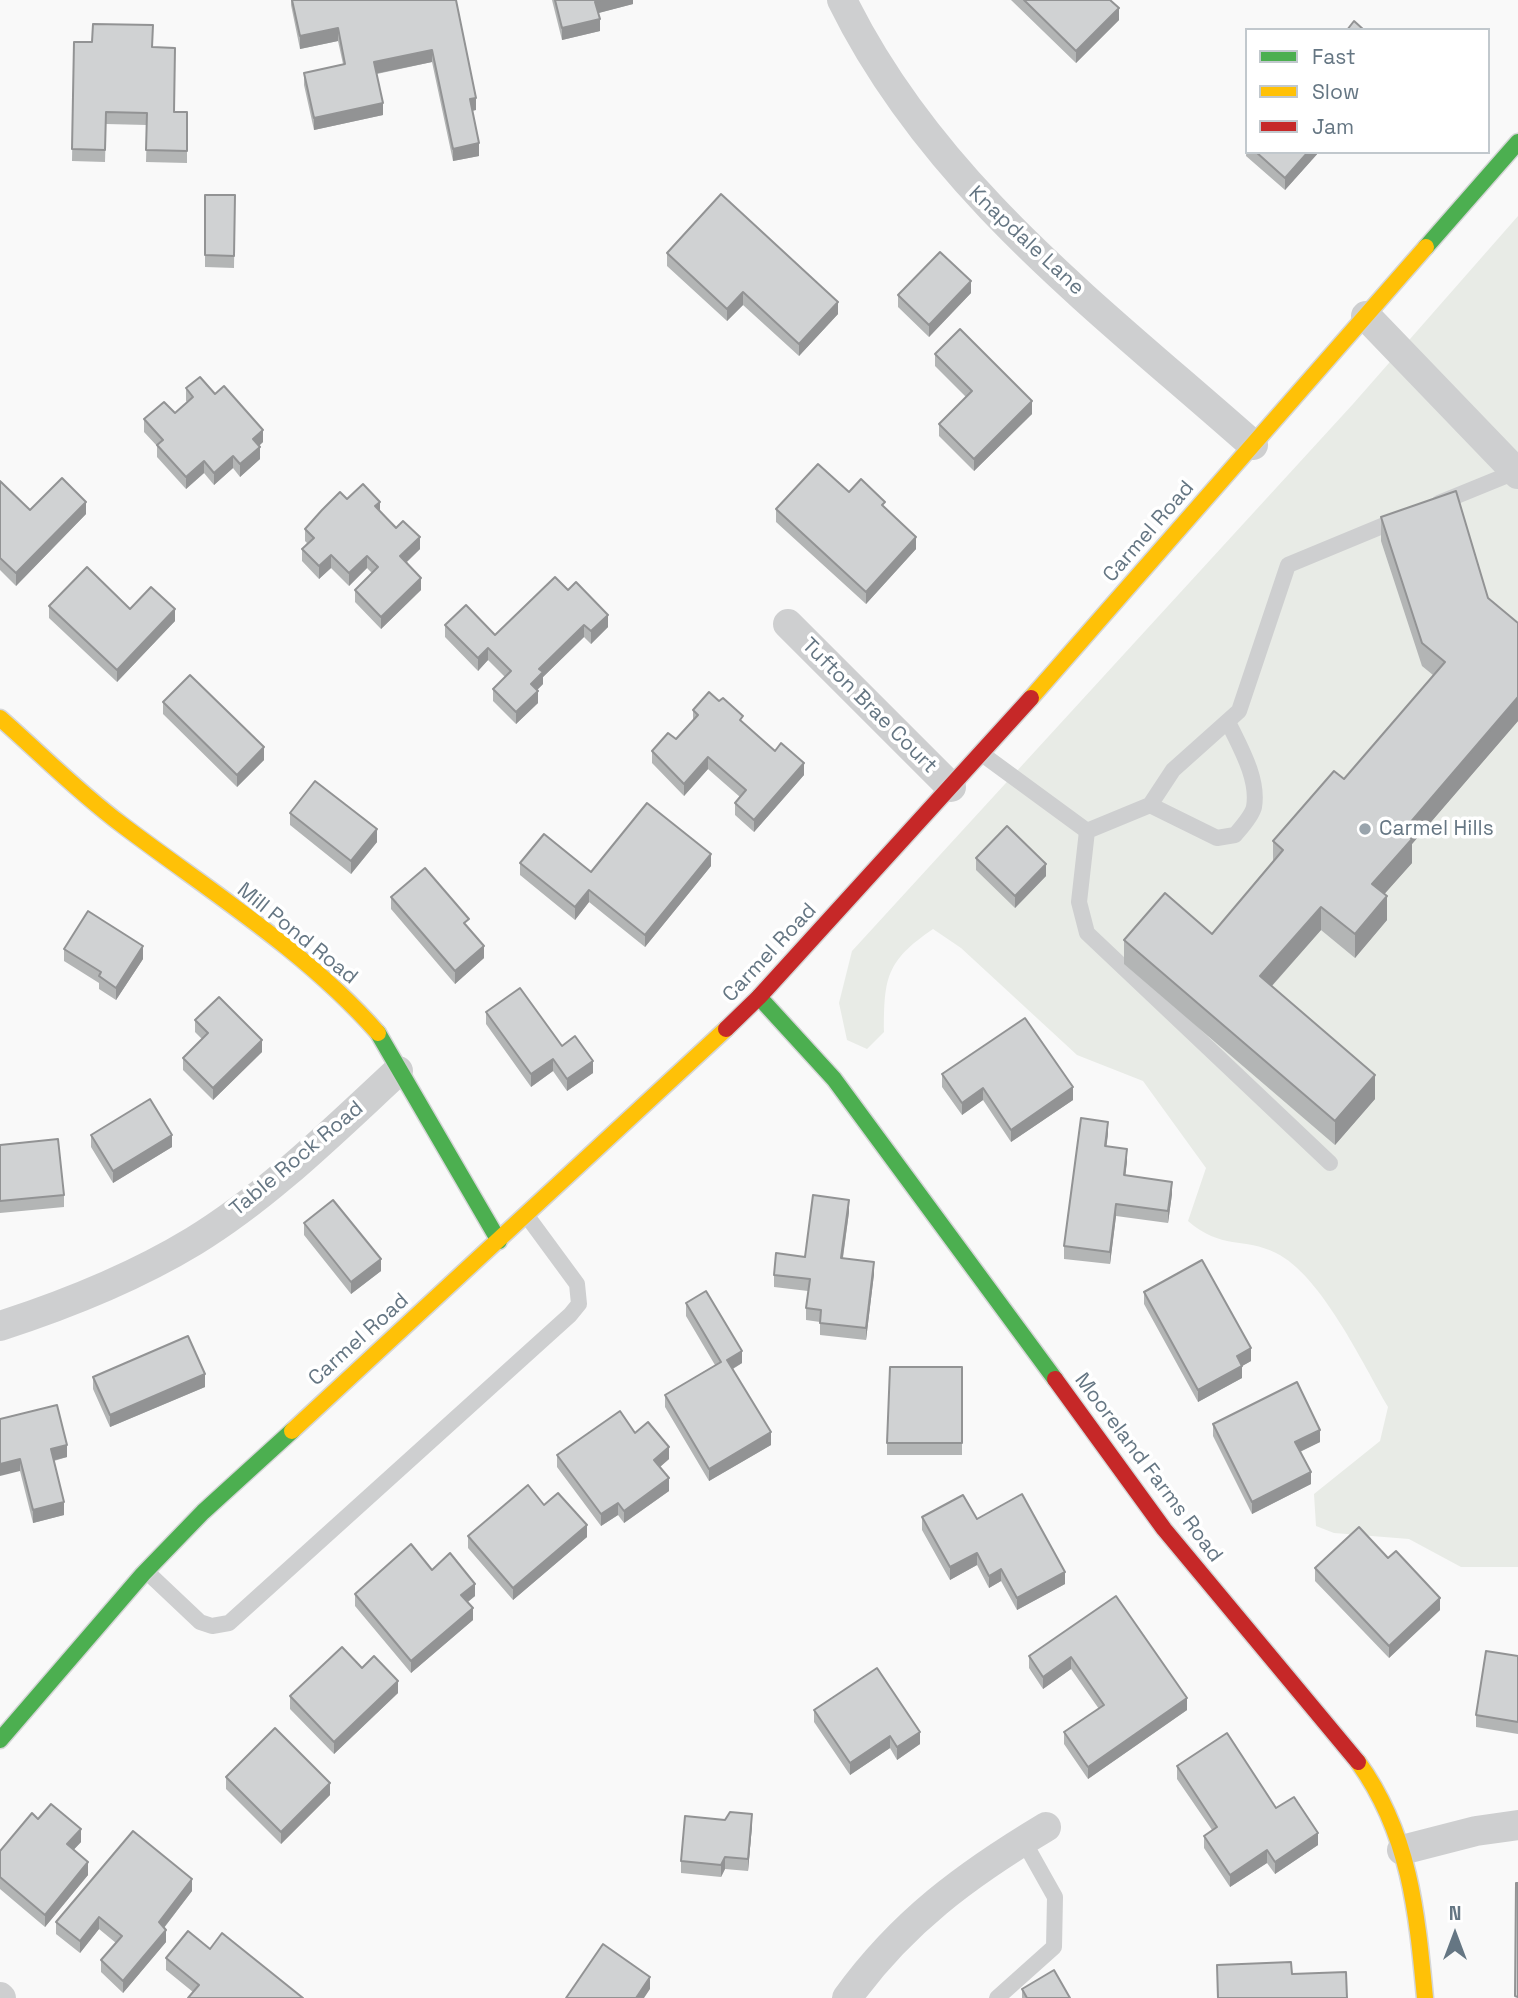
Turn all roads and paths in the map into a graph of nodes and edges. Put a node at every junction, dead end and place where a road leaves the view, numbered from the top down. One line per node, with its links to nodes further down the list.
1 (842, 0): 4 (street, Knapdale Lane)
2 (1518, 142): 3 (main road, Carmel Road)
3 (1366, 316): 4 (main road, Carmel Road); 5 (street)
4 (1253, 445): 9 (main road, Carmel Road)
5 (1516, 473): 8 (lane)
6 (788, 624): 10 (street, Tufton Brae Court)
7 (0, 718): 14 (main road, Mill Pond Road)
8 (1228, 722): 11 (lane); 11 (lane)
9 (982, 754): 10 (main road, Carmel Road); 12 (lane)
10 (951, 787): 13 (main road, Carmel Road)
11 (1150, 806): 12 (lane)
12 (1087, 831): 15 (lane)
13 (759, 997): 16 (main road, Carmel Road); 23 (main road, Mooreland Farms Road)
14 (398, 1071): 17 (main road, Mill Pond Road); 18 (street, Table Rock Road)
15 (1330, 1163)
16 (527, 1216): 17 (main road, Carmel Road); 19 (lane)
17 (499, 1241): 19 (main road, Carmel Road)
18 (0, 1326)
19 (146, 1571): 20 (main road, Carmel Road)
20 (0, 1740)
21 (1518, 1825): 23 (street)
22 (1034, 1834): 24 (street); 25 (lane)
23 (1402, 1850): 26 (main road, Mooreland Farms Road)
24 (847, 1998)
25 (997, 1998)
26 (1424, 1998)

